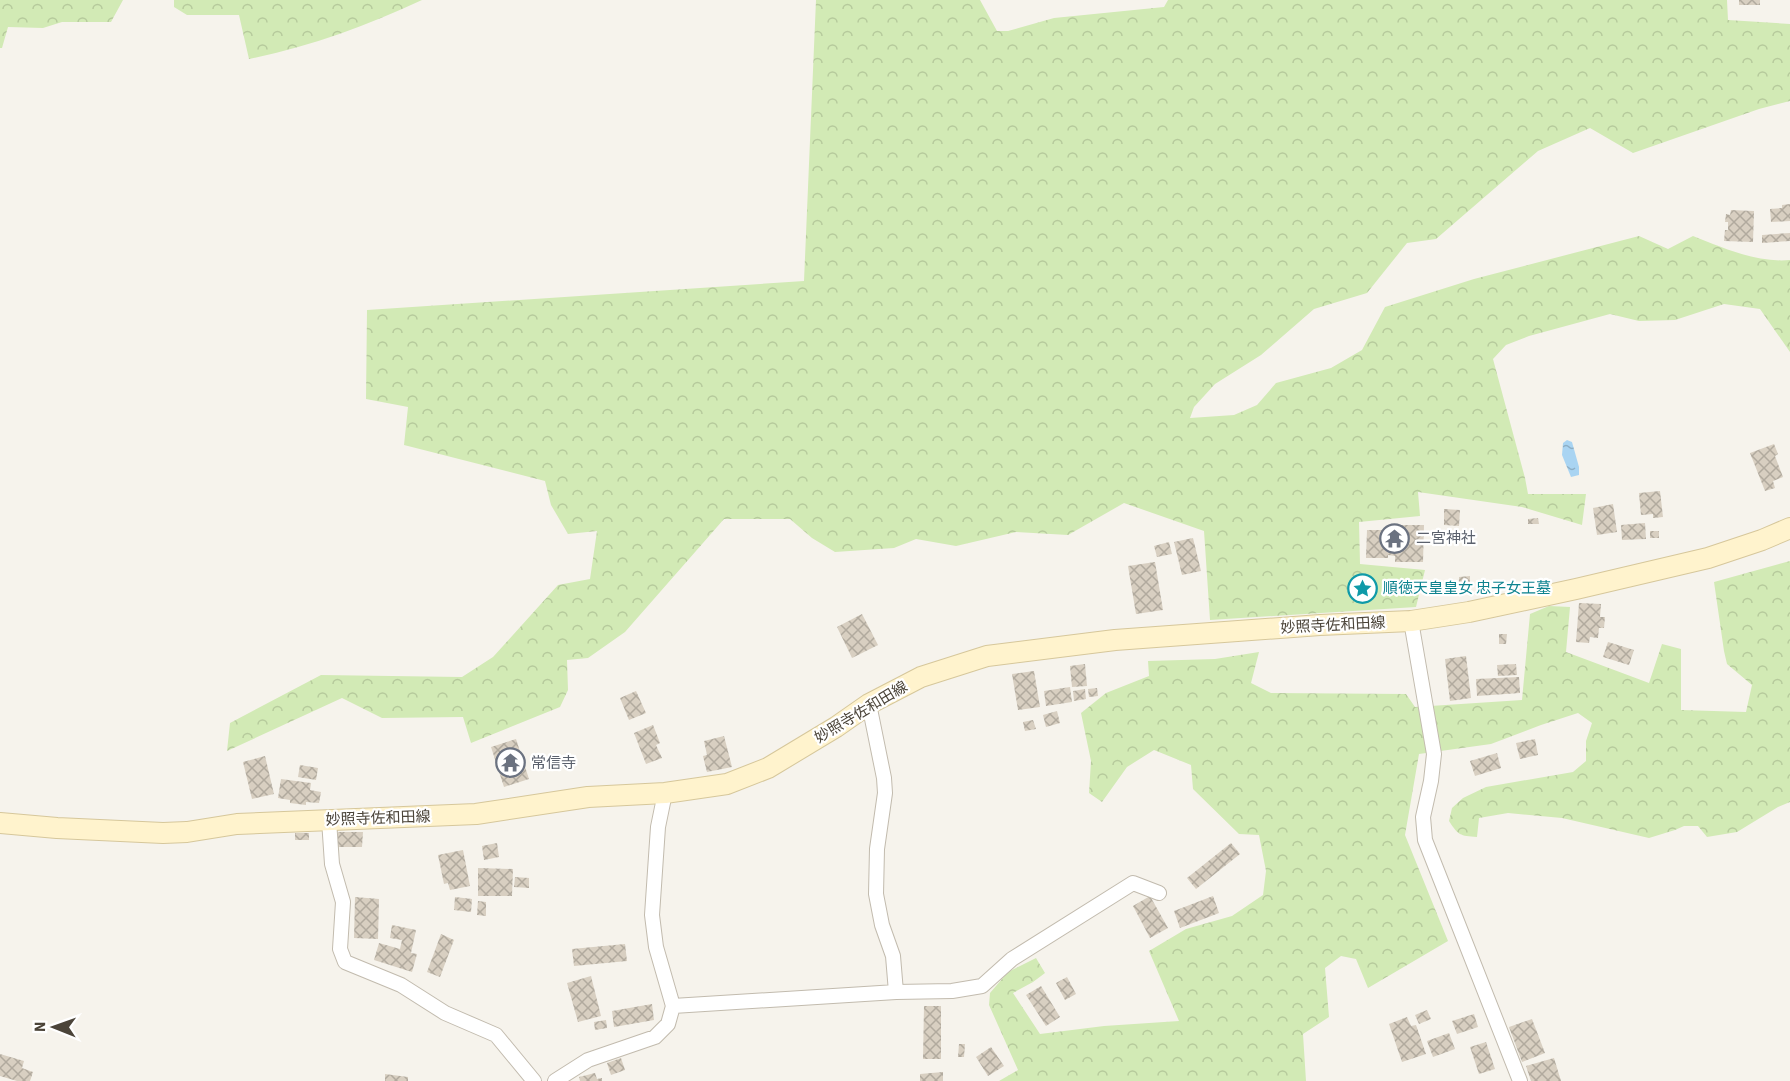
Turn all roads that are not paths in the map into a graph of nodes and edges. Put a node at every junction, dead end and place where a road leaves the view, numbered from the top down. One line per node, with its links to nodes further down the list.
1 (1790, 528): 2 (main road, 妙照寺佐和田線)
2 (1411, 621): 3 (main road, 妙照寺佐和田線); 12 (street)
3 (869, 704): 4 (main road, 妙照寺佐和田線); 8 (street)
4 (665, 792): 5 (main road, 妙照寺佐和田線); 9 (street)
5 (329, 820): 6 (main road, 妙照寺佐和田線); 10 (street)
6 (0, 824)
7 (1159, 894): 8 (street)
8 (896, 992): 9 (street)
9 (673, 1006): 11 (street)
10 (534, 1081)
11 (555, 1081)
12 (1520, 1081)

